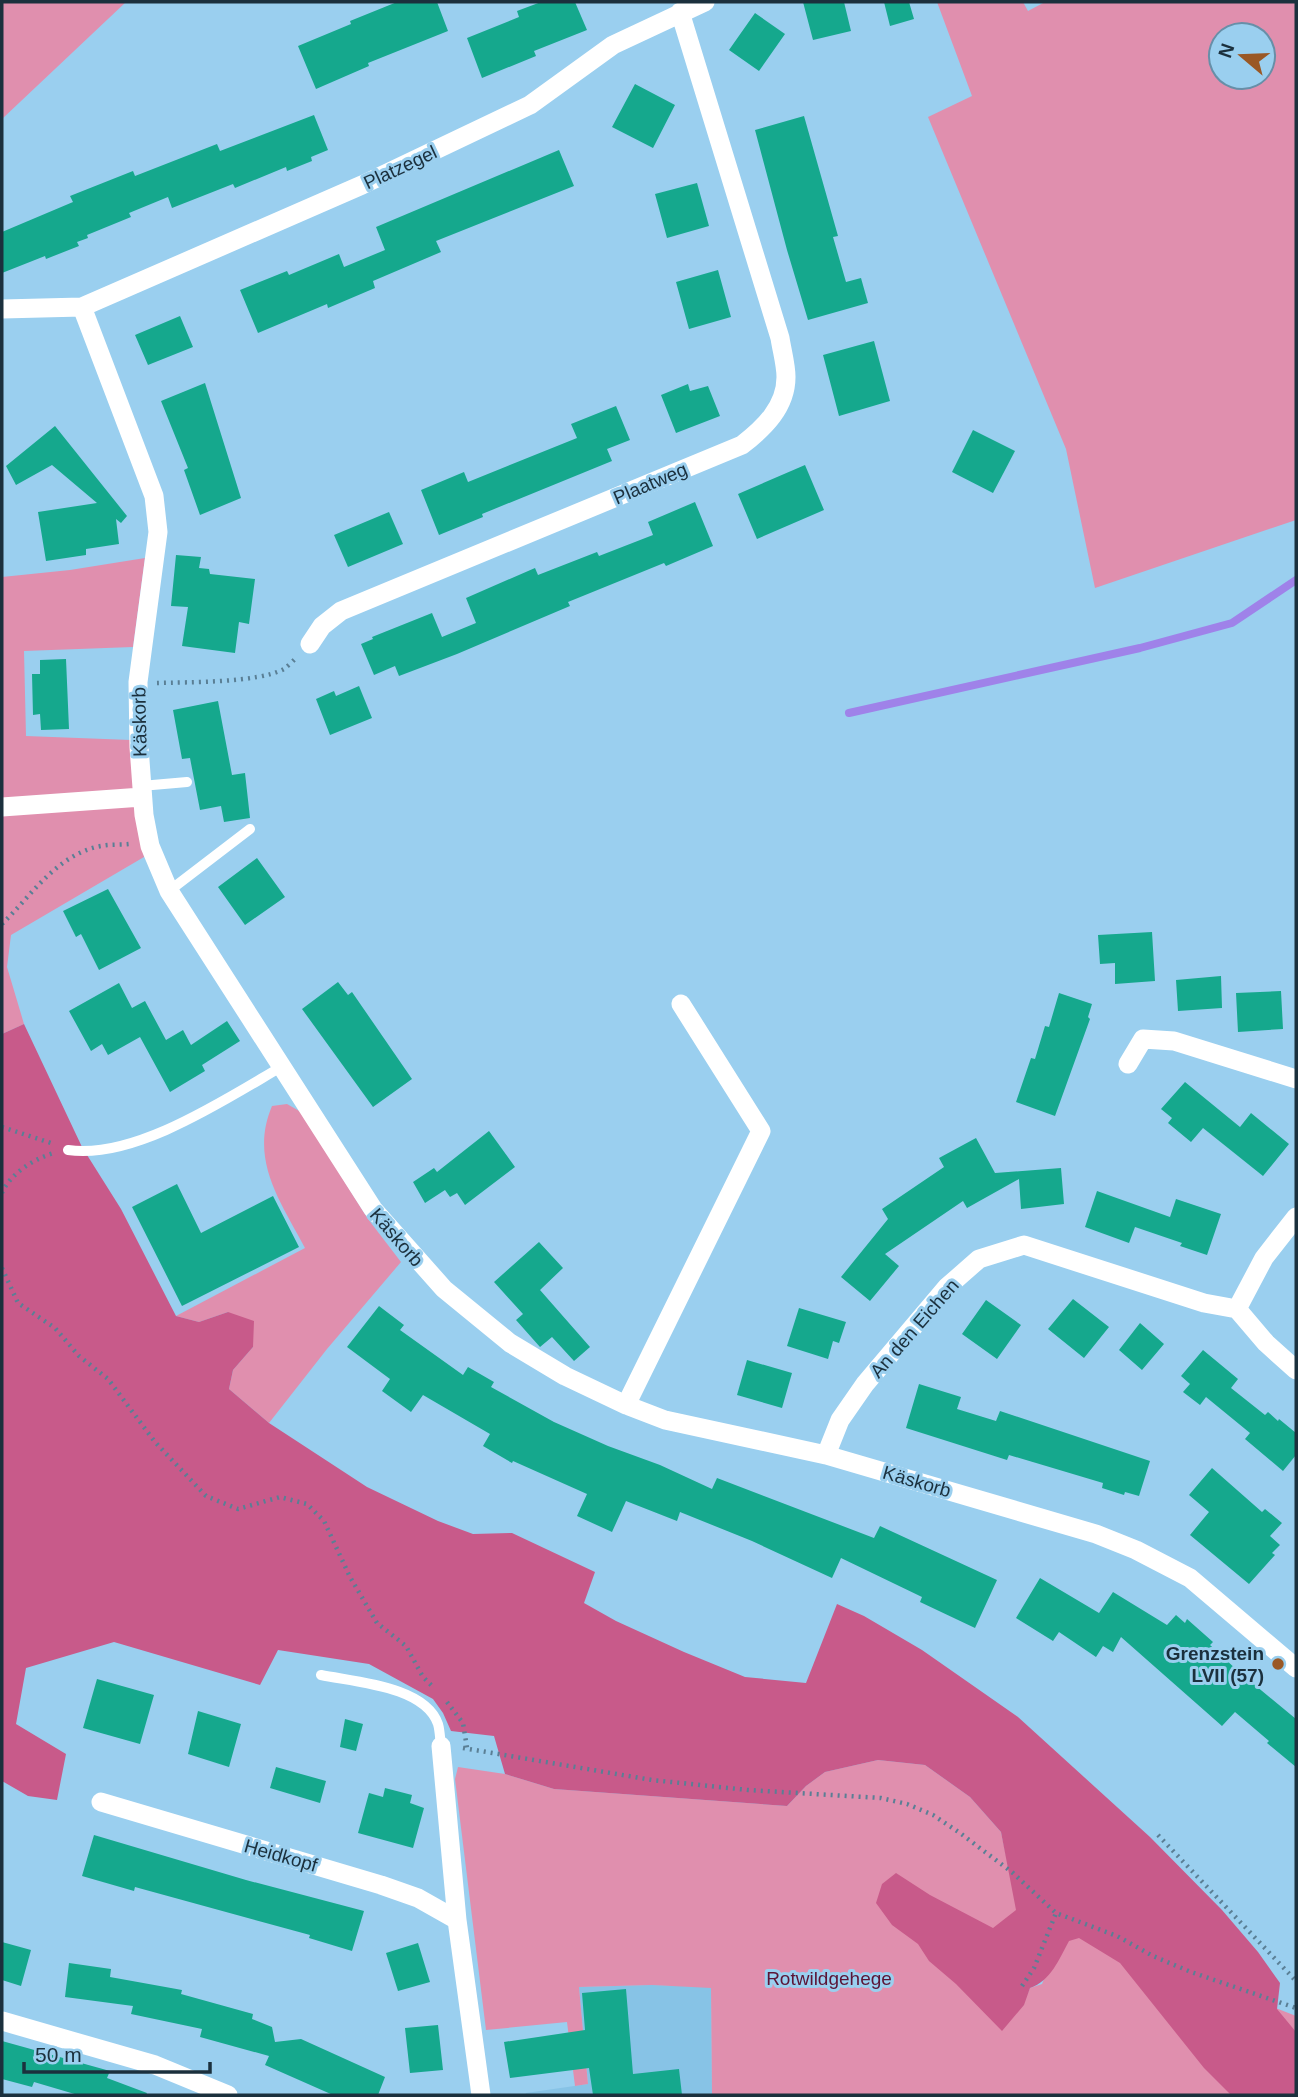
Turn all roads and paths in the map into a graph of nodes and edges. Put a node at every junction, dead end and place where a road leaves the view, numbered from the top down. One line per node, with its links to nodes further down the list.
1 (705, 2): 2 (street, Platzegel)
2 (680, 12): 3 (street, Platzegel); 5 (street, Plaatweg)
3 (82, 307): 4 (street); 6 (street, Käskorb)
4 (2, 309)
5 (310, 645): 6 (path)
6 (138, 682): 8 (street, Käskorb)
7 (187, 782): 8 (lane)
8 (142, 792): 9 (street); 12 (street, Käskorb)
9 (2, 807)
10 (250, 830): 12 (lane)
11 (129, 845): 13 (path)
12 (169, 891): 16 (street, Käskorb)
13 (2, 925)
14 (681, 1004): 26 (street)
15 (1128, 1064): 17 (street)
16 (281, 1067): 19 (lane); 26 (street, Käskorb)
17 (1296, 1079)
18 (2, 1127): 19 (path)
19 (68, 1150): 20 (path)
20 (4, 1182): 21 (path)
21 (2, 1193)
22 (1296, 1217): 24 (street)
23 (2, 1268): 31 (path)
24 (1237, 1309): 25 (street); 27 (street, An den Eichen)
25 (1296, 1370)
26 (626, 1405): 27 (street, Käskorb)
27 (826, 1455): 28 (street, Käskorb)
28 (1296, 1668)
29 (321, 1675): 30 (lane)
30 (441, 1746): 31 (path); 35 (street)
31 (467, 1748): 34 (path)
32 (101, 1802): 35 (street, Heidkopf)
33 (1158, 1835): 36 (path)
34 (1056, 1913): 37 (path); 38 (path)
35 (457, 1920): 41 (street)
36 (1296, 1981)
37 (1022, 1986)
38 (1296, 2008)
39 (2, 2021): 40 (street)
40 (228, 2095)
41 (481, 2095)

